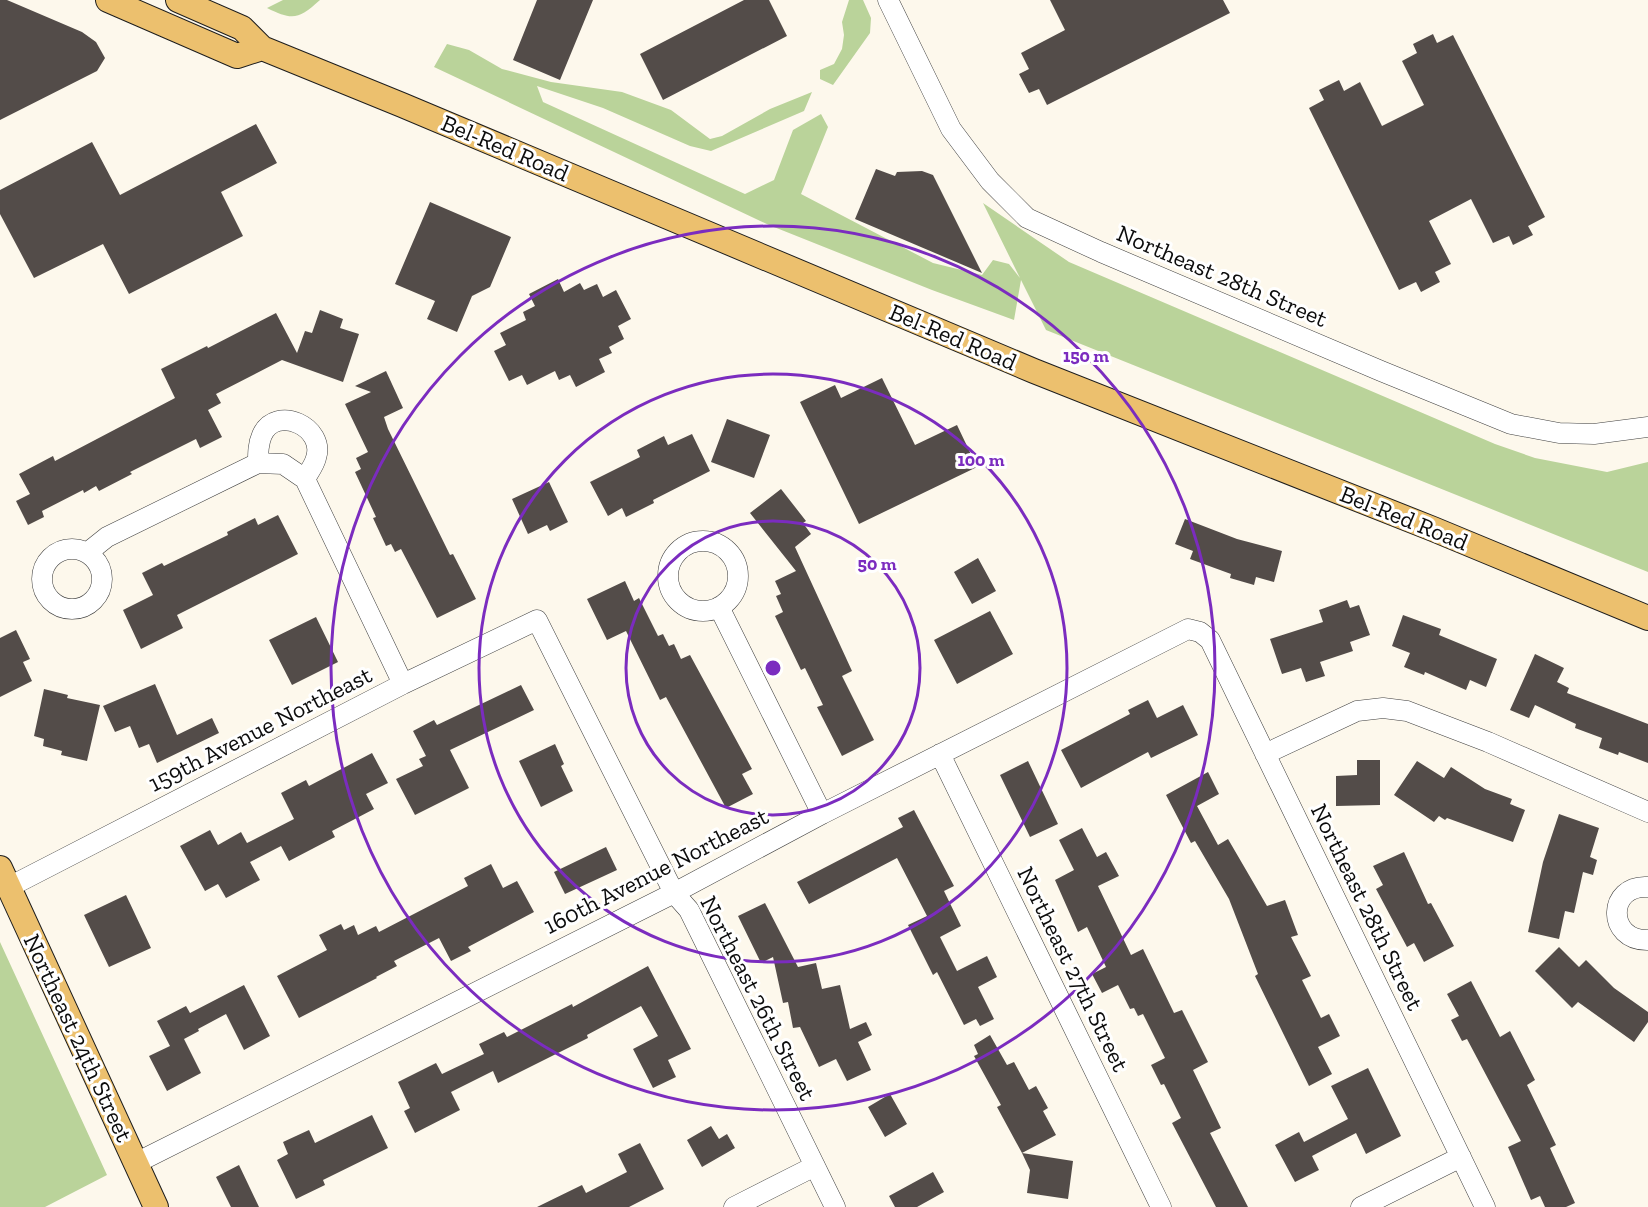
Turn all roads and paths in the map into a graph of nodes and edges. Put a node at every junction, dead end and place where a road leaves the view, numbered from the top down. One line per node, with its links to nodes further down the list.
1 (108, 0): 4 (main road)
2 (178, 0): 4 (main road, Bel-Red Road)
3 (888, 0): 5 (street, Northeast 28th Street)
4 (262, 48): 10 (main road, Bel-Red Road)
5 (1648, 427)
6 (258, 463): 7 (street); 7 (street); 8 (street)
7 (305, 479): 13 (street)
8 (87, 553)
9 (719, 608): 17 (street)
10 (1648, 618)
11 (537, 620): 13 (street, 159th Avenue Northeast); 20 (street, Northeast 26th Street)
12 (1200, 632): 14 (street, 160th Avenue Northeast); 15 (street, Northeast 28th Street)
13 (403, 684): 18 (street, 159th Avenue Northeast)
14 (940, 754): 17 (street, 160th Avenue Northeast); 28 (street, Northeast 27th Street)
15 (1265, 754): 16 (street); 22 (street, Northeast 28th Street)
16 (1648, 812)
17 (822, 814): 20 (street, 160th Avenue Northeast)
18 (4, 878): 23 (main road, Northeast 24th Street)
19 (1648, 887): 21 (street)
20 (674, 893): 23 (street, 160th Avenue Northeast); 24 (street, Northeast 26th Street)
21 (1648, 940)
22 (1461, 1157): 29 (street); 30 (street, Northeast 28th Street)
23 (136, 1163): 25 (main road, Northeast 24th Street)
24 (815, 1166): 26 (street); 27 (street, Northeast 26th Street)
25 (156, 1207)
26 (734, 1207)
27 (835, 1207)
28 (1161, 1207)
29 (1361, 1207)
30 (1485, 1207)

